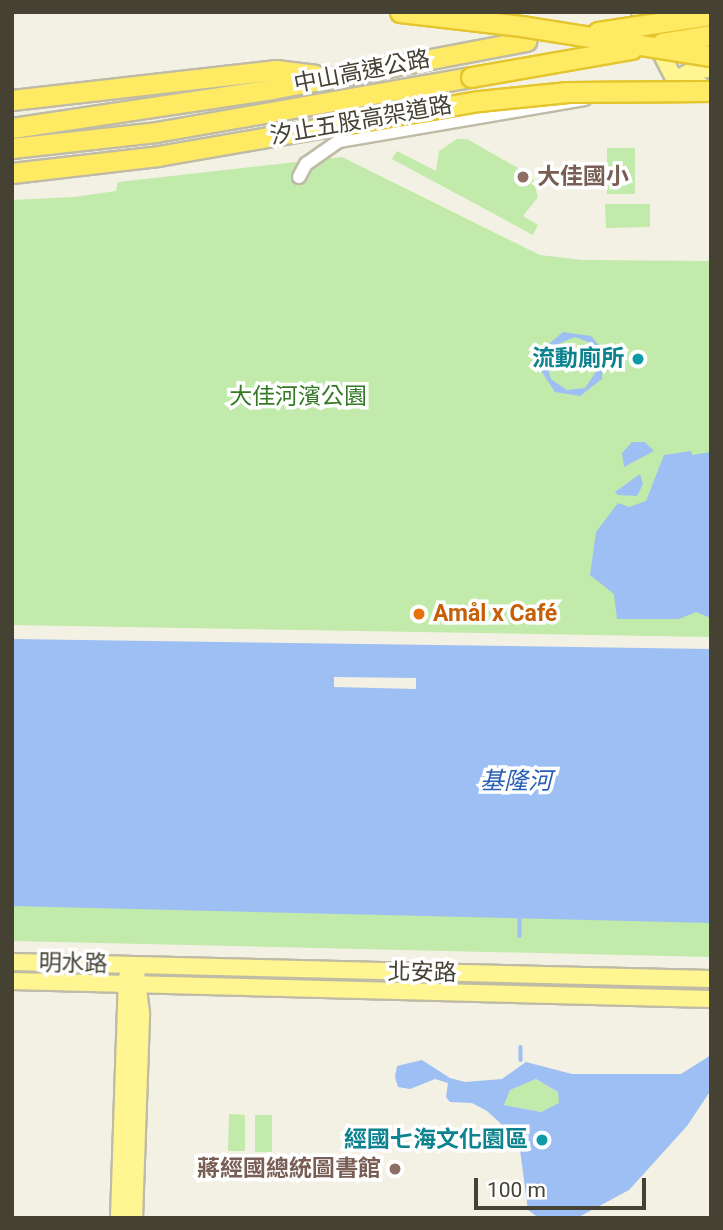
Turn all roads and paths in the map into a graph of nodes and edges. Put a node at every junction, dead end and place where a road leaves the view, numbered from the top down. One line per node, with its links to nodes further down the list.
1 (400, 12): 6 (highway, bridge)
2 (642, 12): 5 (highway, bridge); 9 (main road)
3 (711, 15): 5 (highway, 中山高速公路, bridge)
4 (711, 35): 14 (highway, 中山高速公路, bridge)
5 (527, 41): 8 (highway, 中山高速公路)
6 (711, 56)
7 (711, 69): 9 (main road)
8 (330, 78): 12 (highway); 13 (highway, 中山高速公路)
9 (675, 80): 10 (main road); 16 (street)
10 (711, 85)
11 (711, 91): 15 (highway, 汐止五股高架道路, bridge)
12 (12, 100)
13 (12, 128)
14 (12, 148)
15 (12, 173)
16 (299, 177)
17 (12, 962): 18 (main road, 明水路)
18 (133, 965): 19 (main road, 北安路); 21 (main road)
19 (711, 979)
20 (12, 981): 21 (main road, 明水路)
21 (132, 984): 22 (main road, 北安路); 23 (main road); 24 (main road)
22 (711, 999)
23 (119, 1218)
24 (134, 1218)

